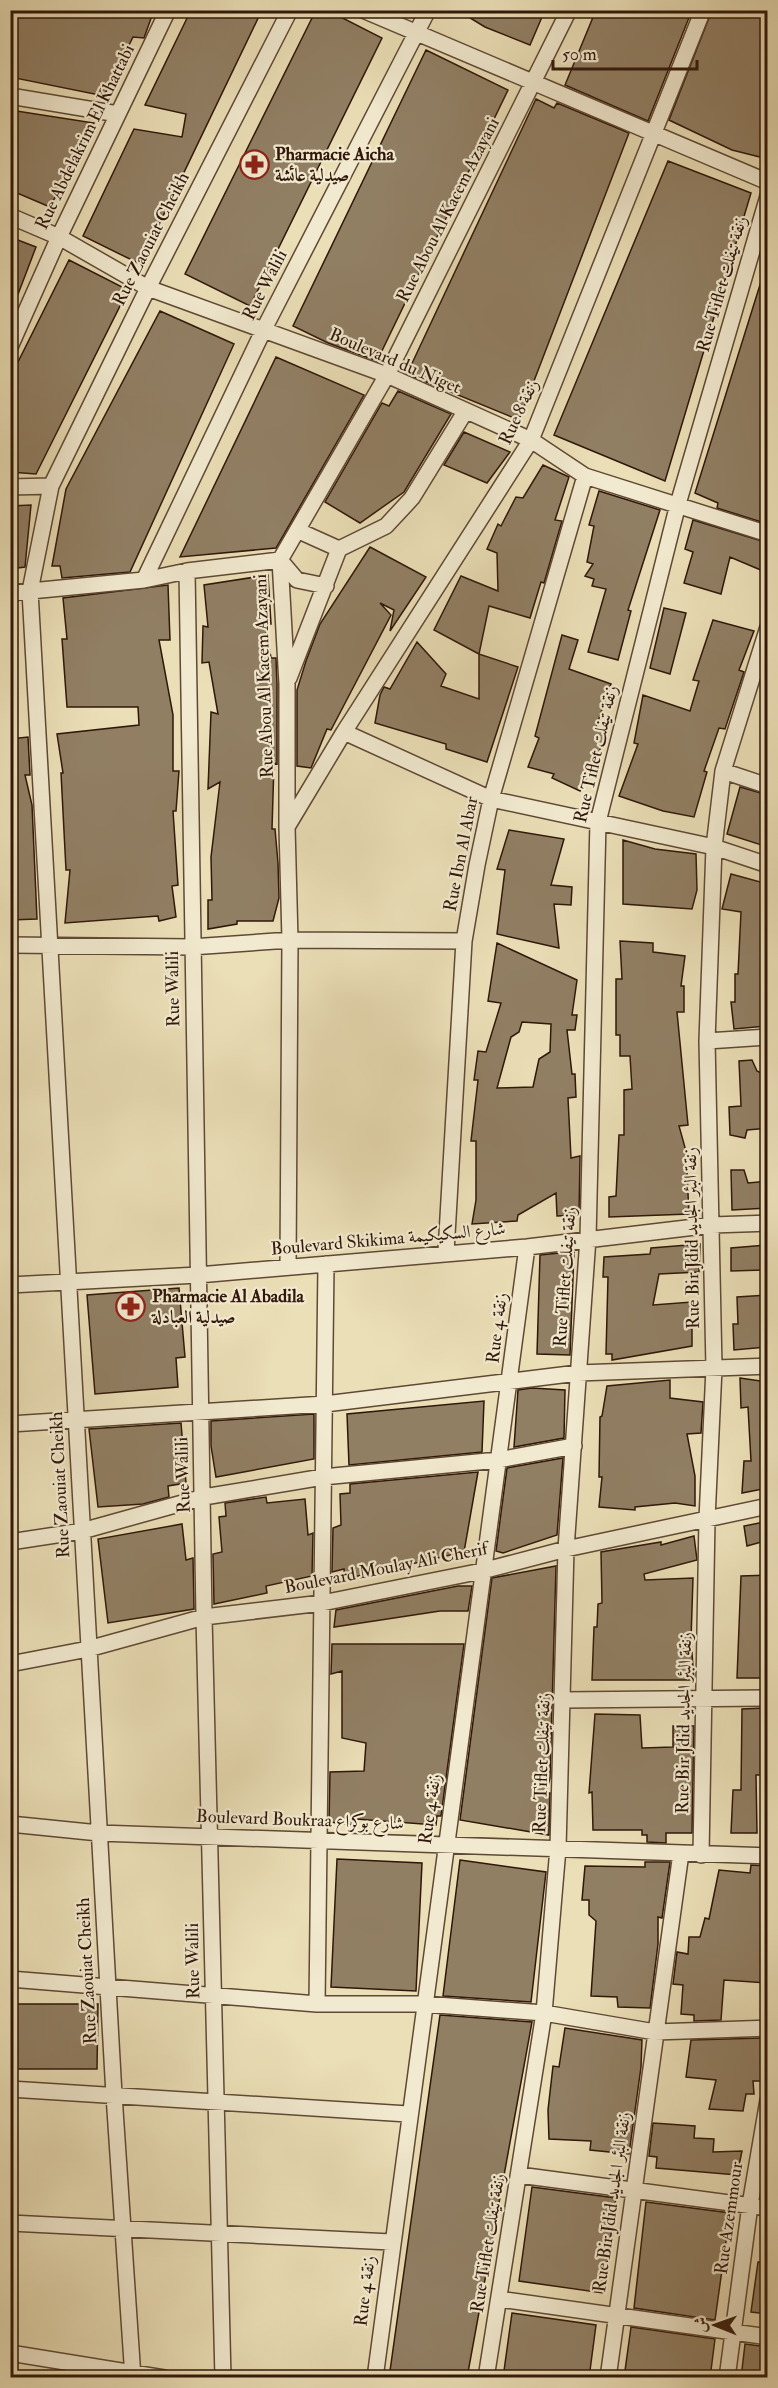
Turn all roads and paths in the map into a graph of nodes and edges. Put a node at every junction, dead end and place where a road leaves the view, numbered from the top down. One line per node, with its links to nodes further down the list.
1 (168, 10): 10 (street, Rue Abdelakrim El Khattabi)
2 (290, 10): 16 (street, Rue Zaouiat Cheikh)
3 (363, 10): 7 (street)
4 (428, 10): 7 (street, Rue Walili)
5 (569, 10): 8 (street, Rue Abou Al Kacem Azayani)
6 (703, 10): 11 (street, Rue 8 زنقة)
7 (416, 33): 8 (street); 17 (street, Rue Walili)
8 (533, 83): 11 (street); 19 (street, Rue Abou Al Kacem Azayani)
9 (10, 96): 10 (street)
10 (118, 114): 15 (street, Rue Abdelakrim El Khattabi)
11 (653, 134): 12 (street); 21 (street, Rue 8 زنقة)
12 (768, 182)
13 (768, 196): 25 (street, Rue Tiflet زنقة تيفلت)
14 (10, 216): 15 (street, Boulevard du Niget)
15 (59, 237): 16 (street, Boulevard du Niget); 18 (street, Rue Abdelakrim El Khattabi)
16 (148, 288): 17 (street, Boulevard du Niget); 23 (street, Rue Zaouiat Cheikh)
17 (264, 328): 19 (street, Boulevard du Niget); 31 (street, Rue Walili)
18 (10, 347)
19 (387, 375): 20 (street, Boulevard du Niget); 26 (street, Rue Abou Al Kacem Azayani)
20 (465, 412): 21 (street, Boulevard du Niget); 28 (street)
21 (531, 440): 22 (street, Boulevard du Niget); 37 (street, Rue 8 زنقة)
22 (585, 476): 25 (street, Boulevard du Niget); 40 (street, Rue Ibn Al Abar)
23 (51, 486): 24 (street); 33 (street, Rue Zaouiat Cheikh)
24 (10, 488)
25 (678, 504): 27 (street, Boulevard du Niget); 41 (street, Rue Tiflet زنقة تيفلت)
26 (298, 531): 28 (street); 29 (street, Rue Abou Al Kacem Azayani)
27 (768, 534)
28 (339, 549): 32 (street)
29 (280, 560): 30 (street); 32 (street); 36 (street, Rue Abou Al Kacem Azayani)
30 (187, 571): 31 (street); 49 (street, Rue Walili)
31 (144, 580): 33 (street)
32 (326, 586): 36 (street)
33 (30, 591): 34 (street); 48 (street, Rue Zaouiat Cheikh)
34 (10, 593)
35 (768, 627): 38 (street, Rue Bir Jdid زنقة البئر الجديد)
36 (287, 684): 42 (street, Rue Abou Al Kacem Azayani)
37 (344, 732): 40 (street); 42 (street, Rue 8 زنقة)
38 (723, 771): 39 (street); 43 (street, Rue Bir Jdid زنقة البئر الجديد)
39 (768, 786)
40 (491, 799): 41 (street); 46 (street, Rue Ibn Al Abar)
41 (598, 822): 43 (street); 54 (street, Rue Tiflet زنقة تيفلت)
42 (287, 826): 45 (street, Rue Abou Al Kacem Azayani)
43 (714, 847): 44 (street); 51 (street, Rue Bir Jdid زنقة البئر الجديد)
44 (768, 864)
45 (290, 940): 46 (street); 49 (street); 58 (street, Rue Abou Al Kacem Azayani)
46 (464, 941): 56 (street, Rue Ibn Al Abar)
47 (10, 945): 48 (street)
48 (50, 945): 49 (street); 60 (street, Rue Zaouiat Cheikh)
49 (191, 947): 59 (street, Rue Walili)
50 (768, 1037): 51 (street)
51 (707, 1041): 53 (street, Rue Bir Jdid زنقة البئر الجديد)
52 (768, 1223): 53 (street, Boulevard Skikima شارع السكيكيمة)
53 (712, 1226): 54 (street, Boulevard Skikima شارع السكيكيمة); 63 (street, Rue Bir Jdid زنقة البئر الجديد)
54 (588, 1239): 55 (street, Boulevard Skikima شارع السكيكيمة); 64 (street, Rue Tiflet زنقة تيفلت)
55 (527, 1247): 56 (street, Boulevard Skikima شارع السكيكيمة); 65 (street, Rue 4 زنقة)
56 (446, 1252): 57 (street, Boulevard Skikima شارع السكيكيمة)
57 (326, 1264): 58 (street, Boulevard Skikima شارع السكيكيمة); 66 (street)
58 (288, 1267): 59 (street, Boulevard Skikima شارع السكيكيمة)
59 (198, 1275): 60 (street, Boulevard Skikima شارع السكيكيمة); 67 (street, Rue Walili)
60 (68, 1282): 61 (street, Boulevard Skikima شارع السكيكيمة); 68 (street, Rue Zaouiat Cheikh)
61 (10, 1285)
62 (768, 1366): 63 (street)
63 (714, 1368): 64 (street); 75 (street, Rue Bir Jdid زنقة البئر الجديد)
64 (578, 1373): 65 (street); 70 (street, Rue Tiflet زنقة تيفلت)
65 (510, 1380): 66 (street); 71 (street, Rue 4 زنقة)
66 (325, 1404): 67 (street); 72 (street)
67 (200, 1412): 68 (street); 73 (street, Rue Walili)
68 (76, 1420): 69 (street); 76 (street, Rue Zaouiat Cheikh)
69 (10, 1424)
70 (574, 1446): 71 (street); 78 (street, Rue Tiflet زنقة تيفلت)
71 (498, 1460): 72 (street); 79 (street, Rue 4 زنقة)
72 (323, 1477): 73 (street); 80 (street)
73 (204, 1497): 76 (street); 81 (street, Rue Walili)
74 (768, 1506): 75 (street, Boulevard Moulay Ali Cherif)
75 (707, 1519): 78 (street, Boulevard Moulay Ali Cherif); 84 (street, Rue Bir Jdid زنقة البئر الجديد)
76 (82, 1531): 77 (street); 82 (street, Rue Zaouiat Cheikh)
77 (10, 1542)
78 (566, 1549): 79 (street, Boulevard Moulay Ali Cherif); 86 (street, Rue Tiflet زنقة تيفلت)
79 (482, 1571): 80 (street, Boulevard Moulay Ali Cherif); 91 (street, Rue 4 زنقة)
80 (322, 1603): 81 (street, Boulevard Moulay Ali Cherif); 90 (street)
81 (204, 1617): 82 (street, Boulevard Moulay Ali Cherif); 89 (street, Rue Walili)
82 (88, 1648): 83 (street, Boulevard Moulay Ali Cherif); 88 (street, Rue Zaouiat Cheikh)
83 (10, 1664)
84 (704, 1698): 85 (street); 86 (street); 94 (street, Rue Bir Jdid زنقة البئر الجديد)
85 (768, 1698)
86 (564, 1700): 92 (street, Rue Tiflet زنقة تيفلت)
87 (10, 1824): 88 (street, Boulevard Boukraa شارع بوكراع)
88 (99, 1833): 89 (street, Boulevard Boukraa شارع بوكراع); 97 (street, Rue Zaouiat Cheikh)
89 (209, 1837): 90 (street, Boulevard Boukraa شارع بوكراع); 98 (street, Rue Walili)
90 (319, 1840): 91 (street, Boulevard Boukraa شارع بوكراع); 99 (street)
91 (445, 1844): 92 (street, Boulevard Boukraa شارع بوكراع); 100 (street, Rue 4 زنقة)
92 (558, 1848): 93 (street, Boulevard Boukraa شارع بوكراع); 101 (street, Rue Tiflet زنقة تيفلت)
93 (681, 1853): 94 (street, Boulevard Boukraa شارع بوكراع); 103 (street, Rue Bir Jdid زنقة البئر الجديد)
94 (702, 1855): 95 (street, Boulevard Boukraa شارع بوكراع)
95 (768, 1856)
96 (10, 1978): 97 (street)
97 (108, 1987): 98 (street); 105 (street, Rue Zaouiat Cheikh)
98 (213, 1995): 99 (street); 107 (street, Rue Walili)
99 (317, 2004): 100 (street)
100 (423, 2004): 101 (street); 108 (street, Rue 4 زنقة)
101 (544, 2013): 103 (street); 109 (street, Rue Tiflet زنقة تيفلت)
102 (768, 2028): 103 (street)
103 (656, 2032): 110 (street, Rue Bir Jdid زنقة البئر الجديد)
104 (10, 2089): 105 (street)
105 (114, 2096): 107 (street); 114 (street, Rue Zaouiat Cheikh)
106 (768, 2100): 111 (street, Rue Azemmour)
107 (215, 2101): 108 (street); 115 (street, Rue Walili)
108 (408, 2114): 116 (street, Rue 4 زنقة)
109 (519, 2175): 110 (street); 117 (street, Rue Tiflet زنقة تيفلت)
110 (633, 2190): 111 (street); 118 (street, Rue Bir Jdid زنقة البئر الجديد)
111 (750, 2205): 112 (street); 119 (street, Rue Azemmour)
112 (768, 2208)
113 (10, 2223): 114 (street)
114 (122, 2228): 115 (street); 122 (street, Rue Zaouiat Cheikh)
115 (219, 2232): 116 (street); 124 (street, Rue Walili)
116 (391, 2242): 125 (street, Rue 4 زنقة)
117 (499, 2299): 118 (street); 126 (street, Rue Tiflet زنقة تيفلت)
118 (615, 2316): 119 (street); 127 (street, Rue Bir Jdid زنقة البئر الجديد)
119 (733, 2332): 120 (street); 128 (street, Rue Azemmour)
120 (768, 2337)
121 (10, 2353): 122 (street)
122 (133, 2375): 123 (street)
123 (164, 2378)
124 (223, 2378)
125 (375, 2378)
126 (486, 2378)
127 (608, 2378)
128 (727, 2378)

